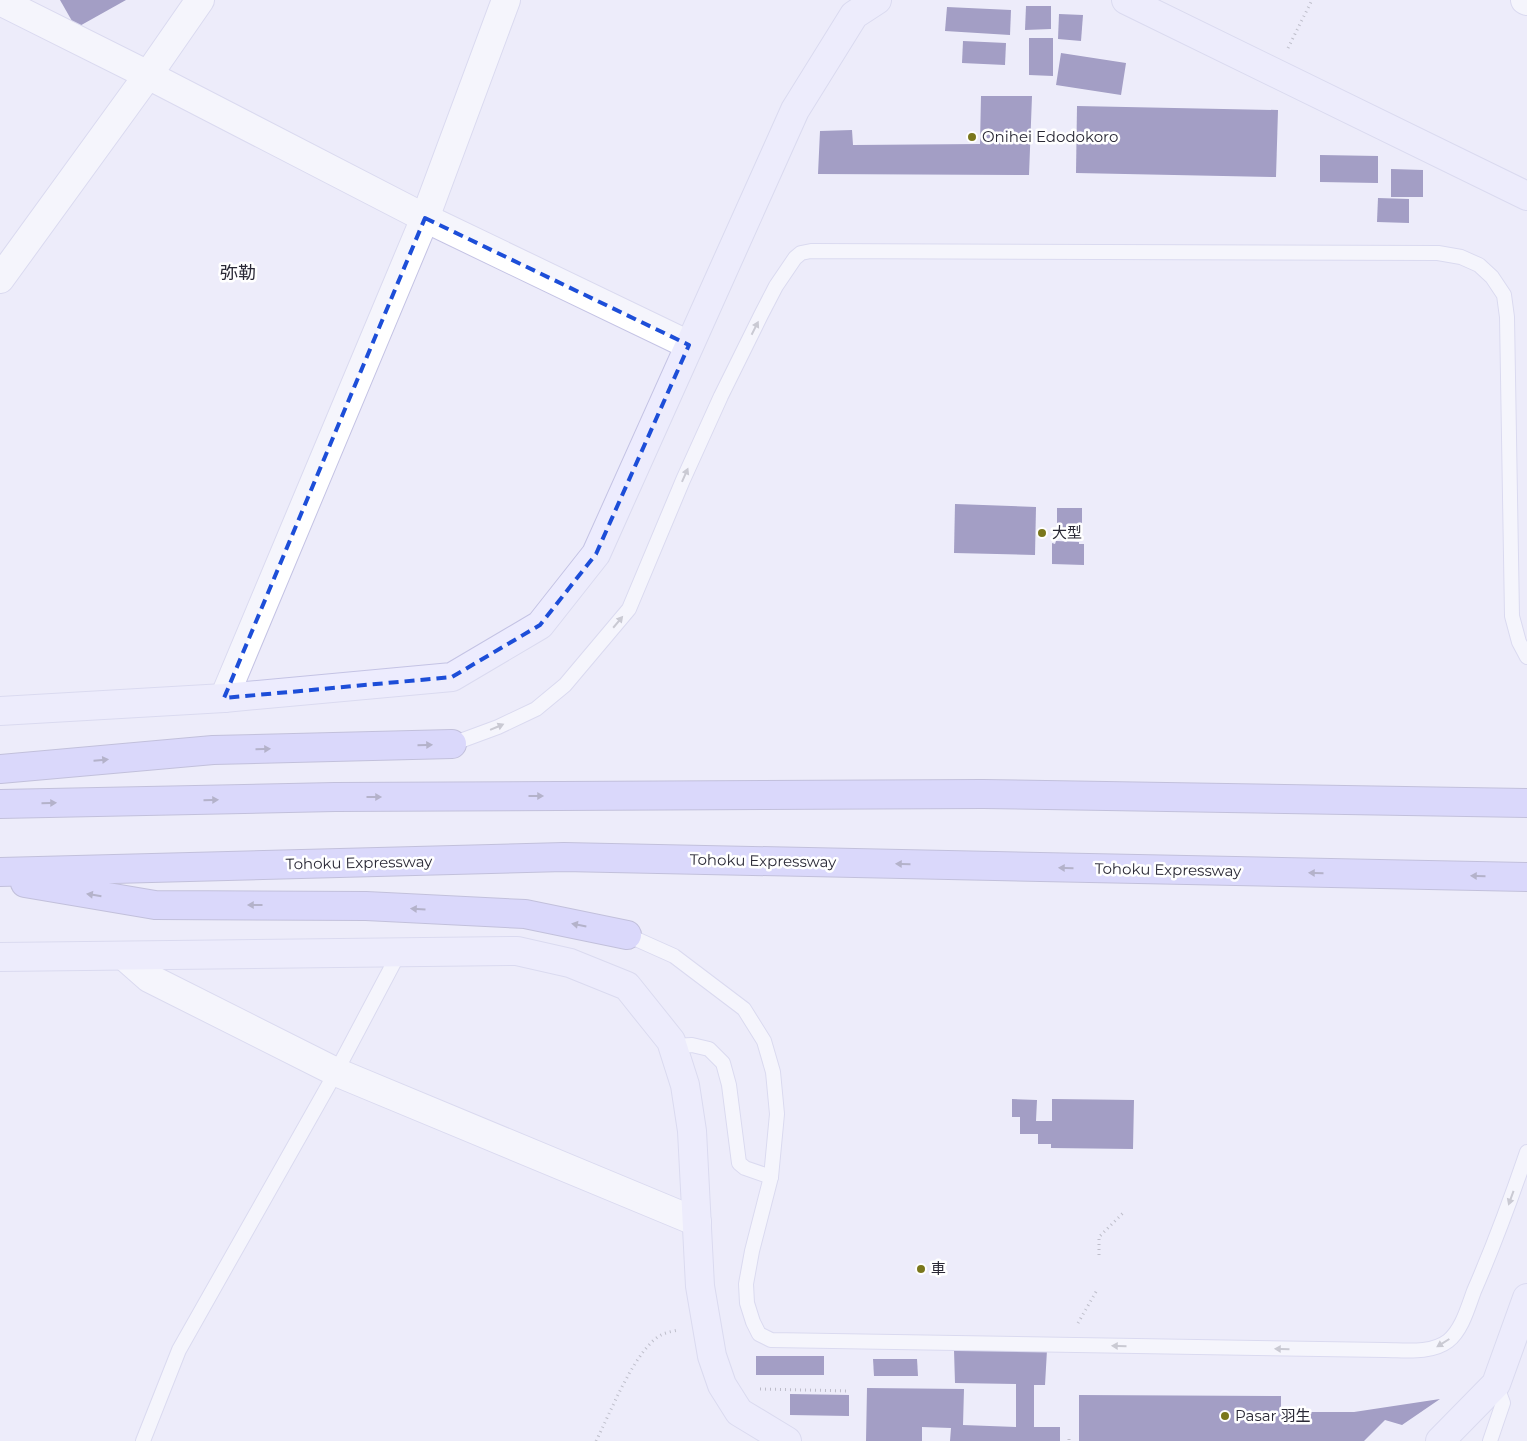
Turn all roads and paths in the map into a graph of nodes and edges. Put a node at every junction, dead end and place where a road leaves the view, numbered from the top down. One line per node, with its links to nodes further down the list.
1 (200, 0): 8 (street)
2 (506, 0): 10 (street)
3 (877, 0): 12 (street)
4 (1126, 0): 7 (street)
5 (1312, 0): 7 (path)
6 (0, 1): 8 (street)
7 (1276, 73): 9 (street)
8 (148, 75): 10 (street); 11 (street)
9 (1527, 196)
10 (425, 218): 12 (street); 14 (street)
11 (0, 279)
12 (690, 345): 14 (street)
13 (1527, 657): 16 (lane, one-way to 13)
14 (224, 698): 15 (street)
15 (0, 711)
16 (452, 744): 17 (highway, one-way to 16)
17 (0, 769)
18 (1527, 803): 19 (highway, one-way to 18)
19 (0, 804)
20 (0, 872): 21 (highway, Tohoku Expressway, one-way to 20)
21 (1527, 877)
22 (0, 879): 23 (highway, one-way to 22)
23 (627, 935): 30 (lane)
24 (399, 953): 25 (street); 27 (street); 28 (lane)
25 (124, 956): 26 (street); 28 (street)
26 (0, 957)
27 (672, 1046): 30 (lane); 32 (street)
28 (336, 1072): 32 (street); 41 (lane)
29 (1527, 1152): 30 (lane, one-way to 30)
30 (772, 1177)
31 (1123, 1213): 33 (path)
32 (697, 1222): 36 (street)
33 (1099, 1256)
34 (1097, 1290): 37 (path)
35 (1527, 1298): 38 (street)
36 (706, 1323): 42 (path); 43 (street)
37 (1078, 1324)
38 (1496, 1384): 44 (street); 45 (lane)
39 (754, 1389): 40 (path)
40 (850, 1390)
41 (143, 1441)
42 (596, 1441)
43 (787, 1441)
44 (1440, 1441)
45 (1490, 1441)

